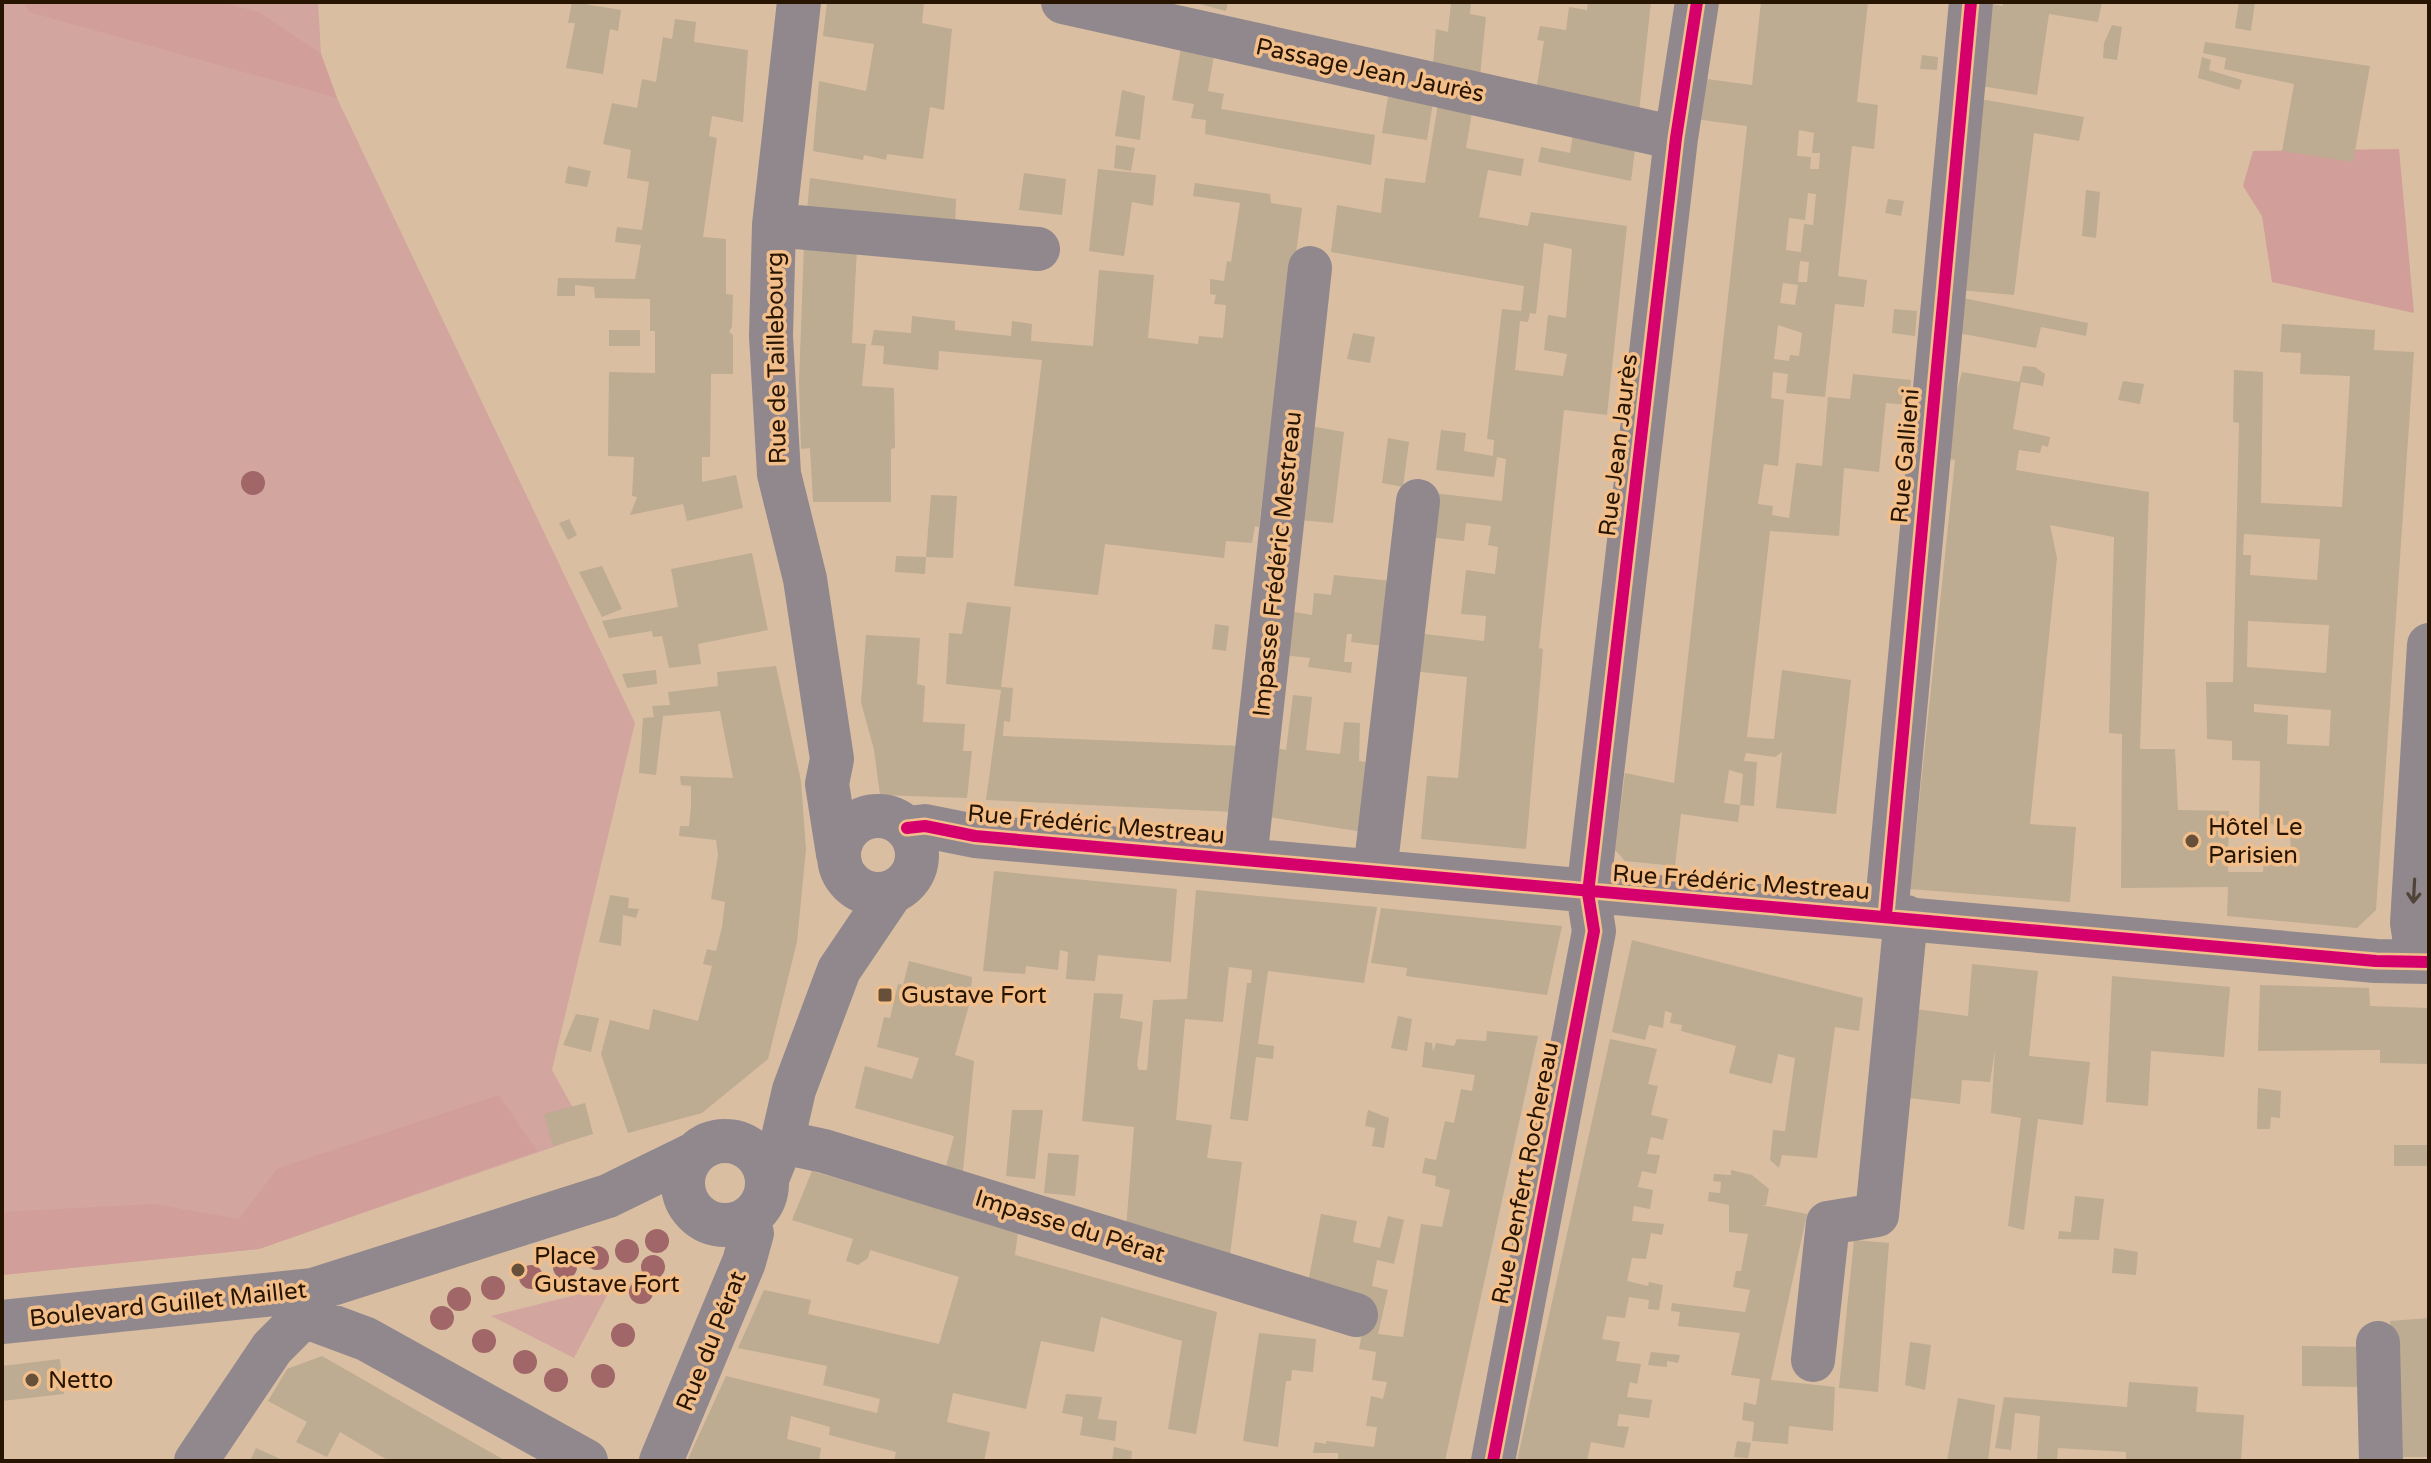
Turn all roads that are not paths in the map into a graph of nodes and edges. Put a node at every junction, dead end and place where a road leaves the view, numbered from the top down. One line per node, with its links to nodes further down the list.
1 (799, 2): 6 (street, Rue de Taillebourg)
2 (1063, 2): 5 (street, Passage Jean Jaurès)
3 (1697, 2): 5 (street, Rue Jean Jaurès)
4 (1971, 2): 19 (street, Rue Gallieni)
5 (1676, 138): 18 (street, Rue Jean Jaurès)
6 (774, 225): 7 (street); 11 (street, Rue de Taillebourg)
7 (1038, 249)
8 (1310, 268): 14 (street, Impasse Frédéric Mestreau)
9 (1418, 501): 16 (street)
10 (2429, 645): 20 (street, one-way to 20)
11 (832, 759): 12 (street, Rue de Taillebourg); 15 (street, Rue de Taillebourg)
12 (894, 822): 13 (street, Rue Frédéric Mestreau); 15 (street); 17 (street)
13 (963, 834): 14 (street, Rue Frédéric Mestreau); 17 (street, Rue Frédéric Mestreau)
14 (1245, 860): 16 (street, Rue Frédéric Mestreau)
15 (839, 861): 17 (street); 21 (street)
16 (1375, 872): 18 (street, Rue Frédéric Mestreau)
17 (903, 882): 21 (street)
18 (1588, 893): 19 (street, Rue Frédéric Mestreau); 36 (street, Rue Denfert Rochereau)
19 (1896, 916): 20 (street, Rue Frédéric Mestreau); 32 (street, Rue Gallieni)
20 (2424, 962)
21 (839, 970): 22 (street)
22 (794, 1090): 23 (street); 24 (street)
23 (707, 1148): 24 (street); 25 (street, Boulevard Guillet Maillet); 26 (street)
24 (775, 1160): 27 (street); 29 (street, Impasse du Pérat)
25 (608, 1196): 26 (street, Boulevard Guillet Maillet); 28 (street, Boulevard Guillet Maillet)
26 (687, 1203): 27 (street)
27 (745, 1221): 35 (street, Rue du Pérat)
28 (308, 1303): 30 (street, Boulevard Guillet Maillet); 33 (street); 34 (street)
29 (1356, 1315)
30 (2, 1322)
31 (2378, 1343): 37 (street)
32 (1813, 1360)
33 (196, 1461)
34 (586, 1461)
35 (661, 1461)
36 (1493, 1461)
37 (2381, 1461)

